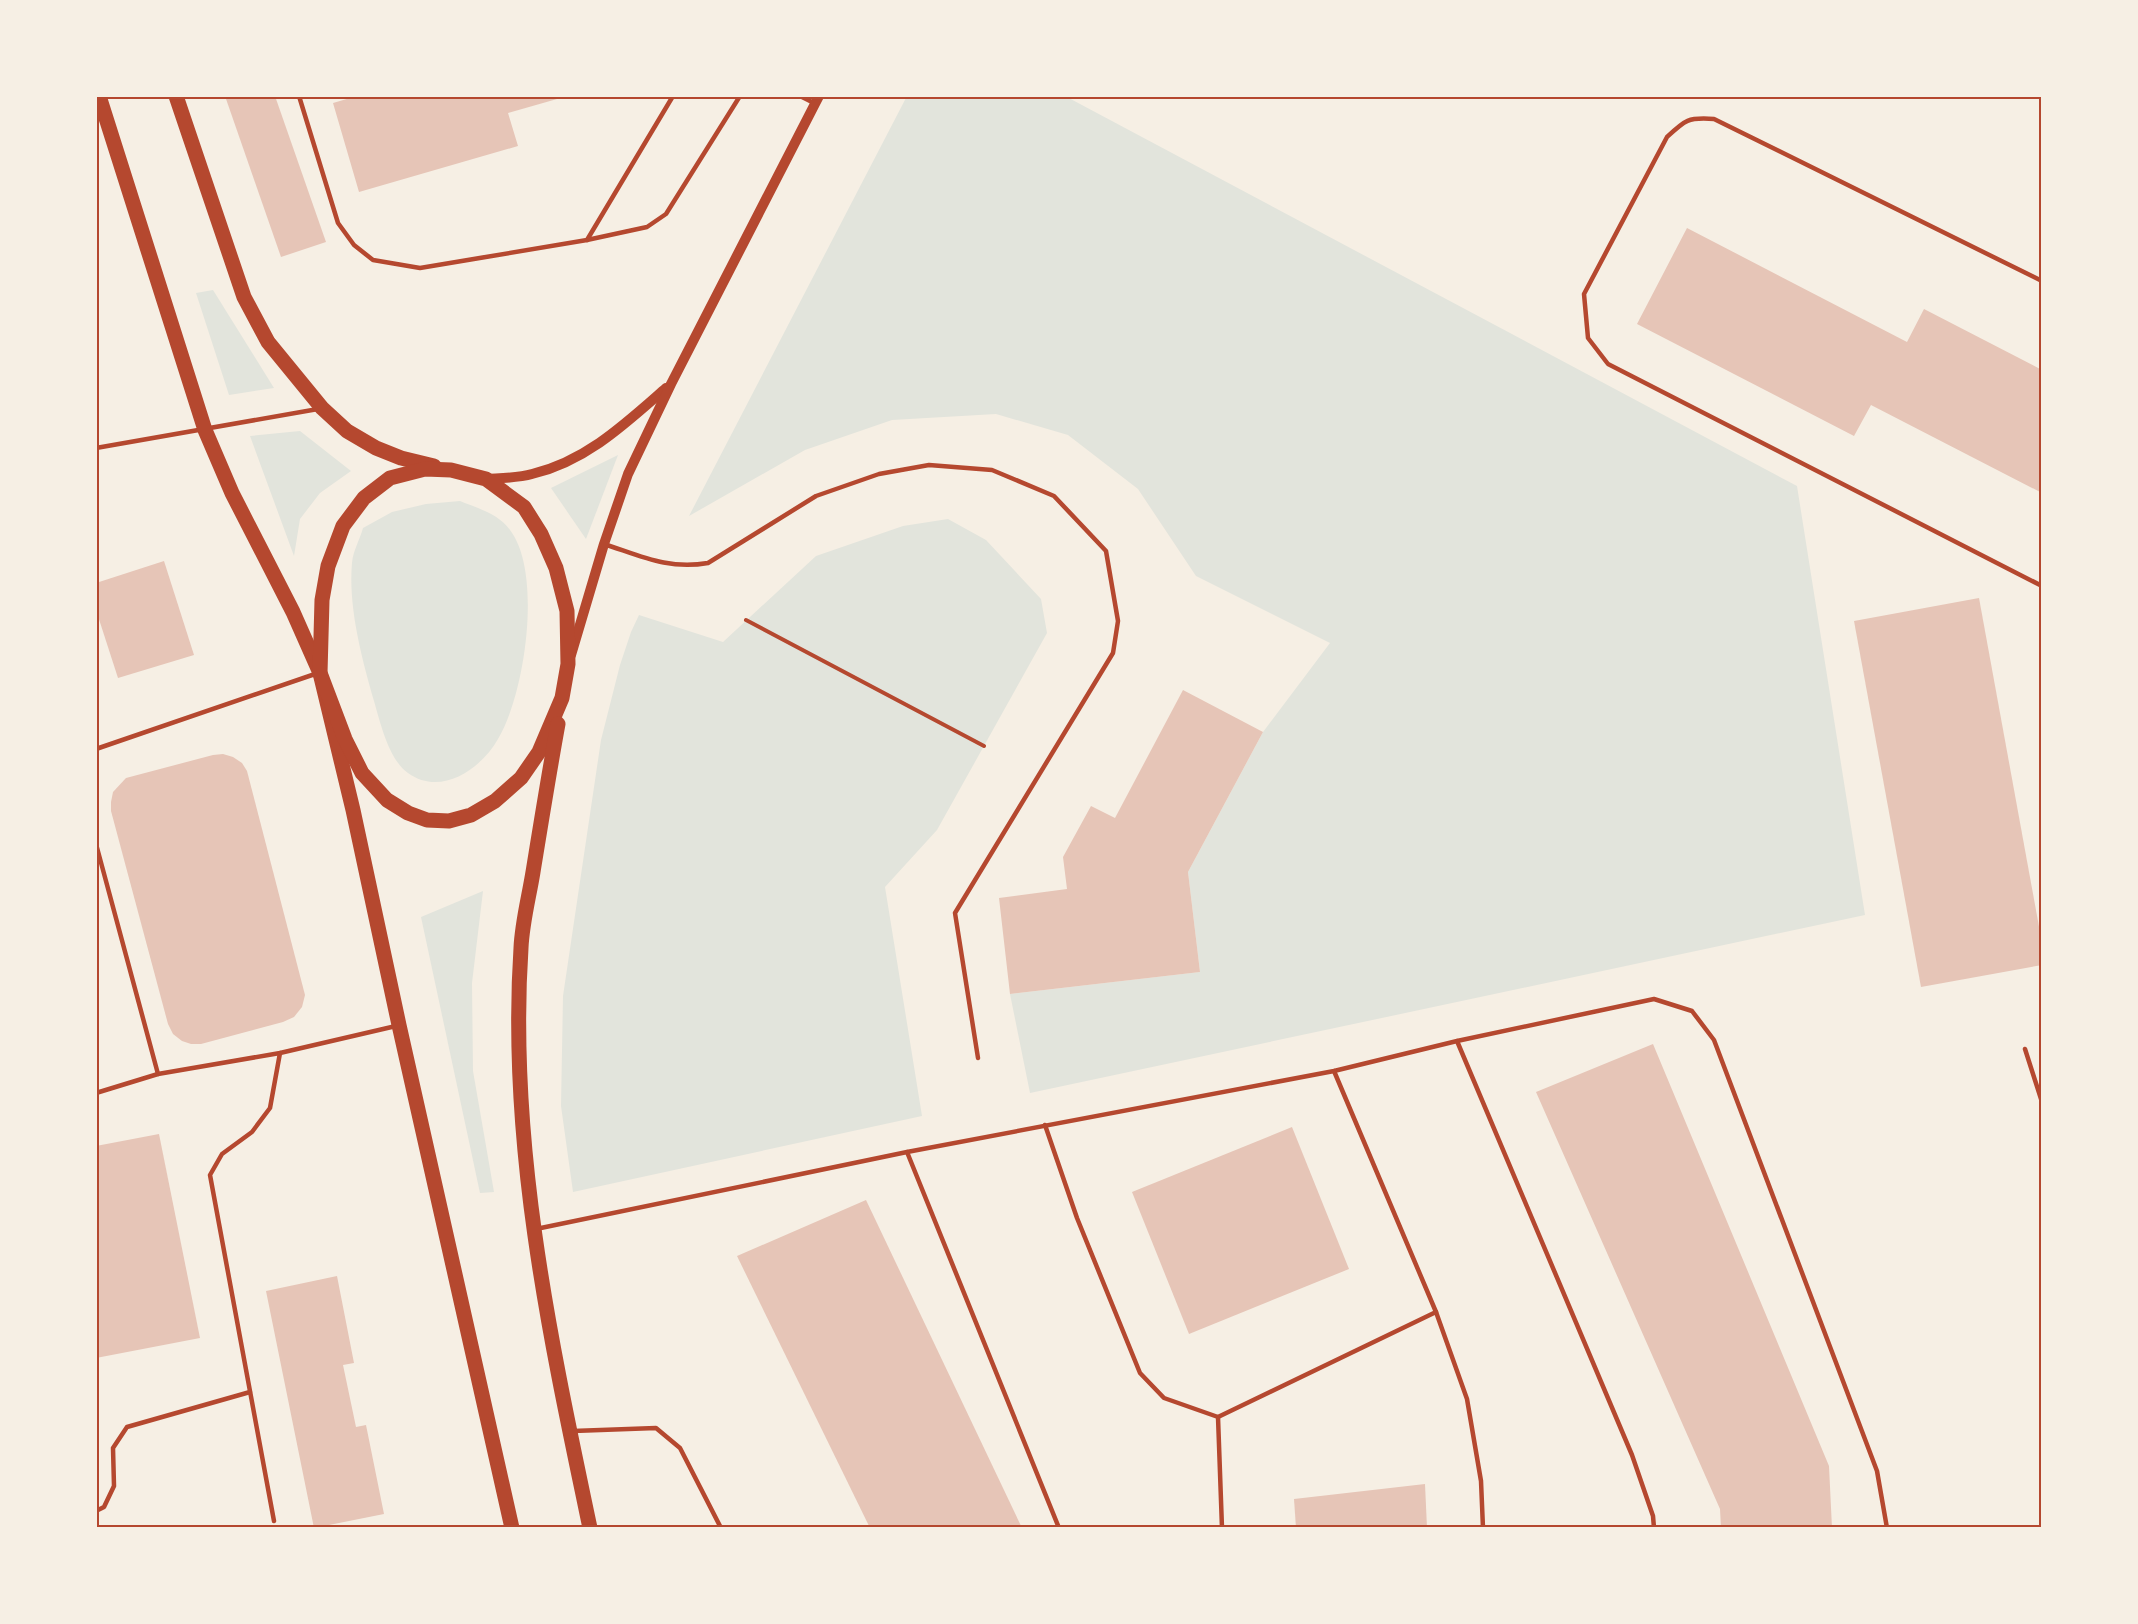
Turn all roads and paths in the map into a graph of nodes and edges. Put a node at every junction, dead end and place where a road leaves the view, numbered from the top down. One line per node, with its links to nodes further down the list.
1 (99, 96): 12 (main road)
2 (176, 96): 11 (main road)
3 (299, 96): 8 (lane)
4 (673, 96): 8 (lane)
5 (740, 96): 8 (lane)
6 (801, 96): 7 (lane)
7 (817, 99): 10 (street)
8 (587, 240)
9 (2042, 281): 17 (lane)
10 (671, 384): 15 (street); 16 (street)
11 (322, 408): 12 (lane); 14 (main road)
12 (205, 430): 13 (lane); 20 (main road)
13 (96, 448)
14 (451, 470): 15 (main road); 20 (main road)
15 (486, 479): 19 (main road)
16 (604, 544): 19 (street); 29 (lane)
17 (2042, 586)
18 (746, 620): 22 (path)
19 (568, 664): 21 (main road)
20 (320, 673): 21 (main road); 23 (lane); 25 (main road)
21 (562, 698): 36 (main road)
22 (984, 746)
23 (96, 749)
24 (96, 844): 31 (lane)
25 (399, 1025): 28 (lane); 43 (main road)
26 (1457, 1041): 30 (lane); 49 (lane); 50 (lane)
27 (2025, 1049): 33 (lane)
28 (280, 1053): 31 (lane); 38 (lane)
29 (978, 1059)
30 (1334, 1071): 34 (lane); 37 (lane)
31 (158, 1074): 32 (lane)
32 (96, 1093)
33 (2042, 1102)
34 (1045, 1125): 35 (lane); 39 (lane)
35 (907, 1152): 36 (lane); 46 (lane)
36 (533, 1230): 40 (main road)
37 (1436, 1312): 39 (lane); 48 (lane)
38 (250, 1392): 41 (lane); 42 (lane)
39 (1218, 1417): 47 (lane)
40 (570, 1431): 44 (main road); 45 (lane)
41 (96, 1511)
42 (274, 1521)
43 (512, 1528)
44 (590, 1528)
45 (721, 1528)
46 (1059, 1528)
47 (1222, 1528)
48 (1483, 1528)
49 (1654, 1528)
50 (1887, 1528)

